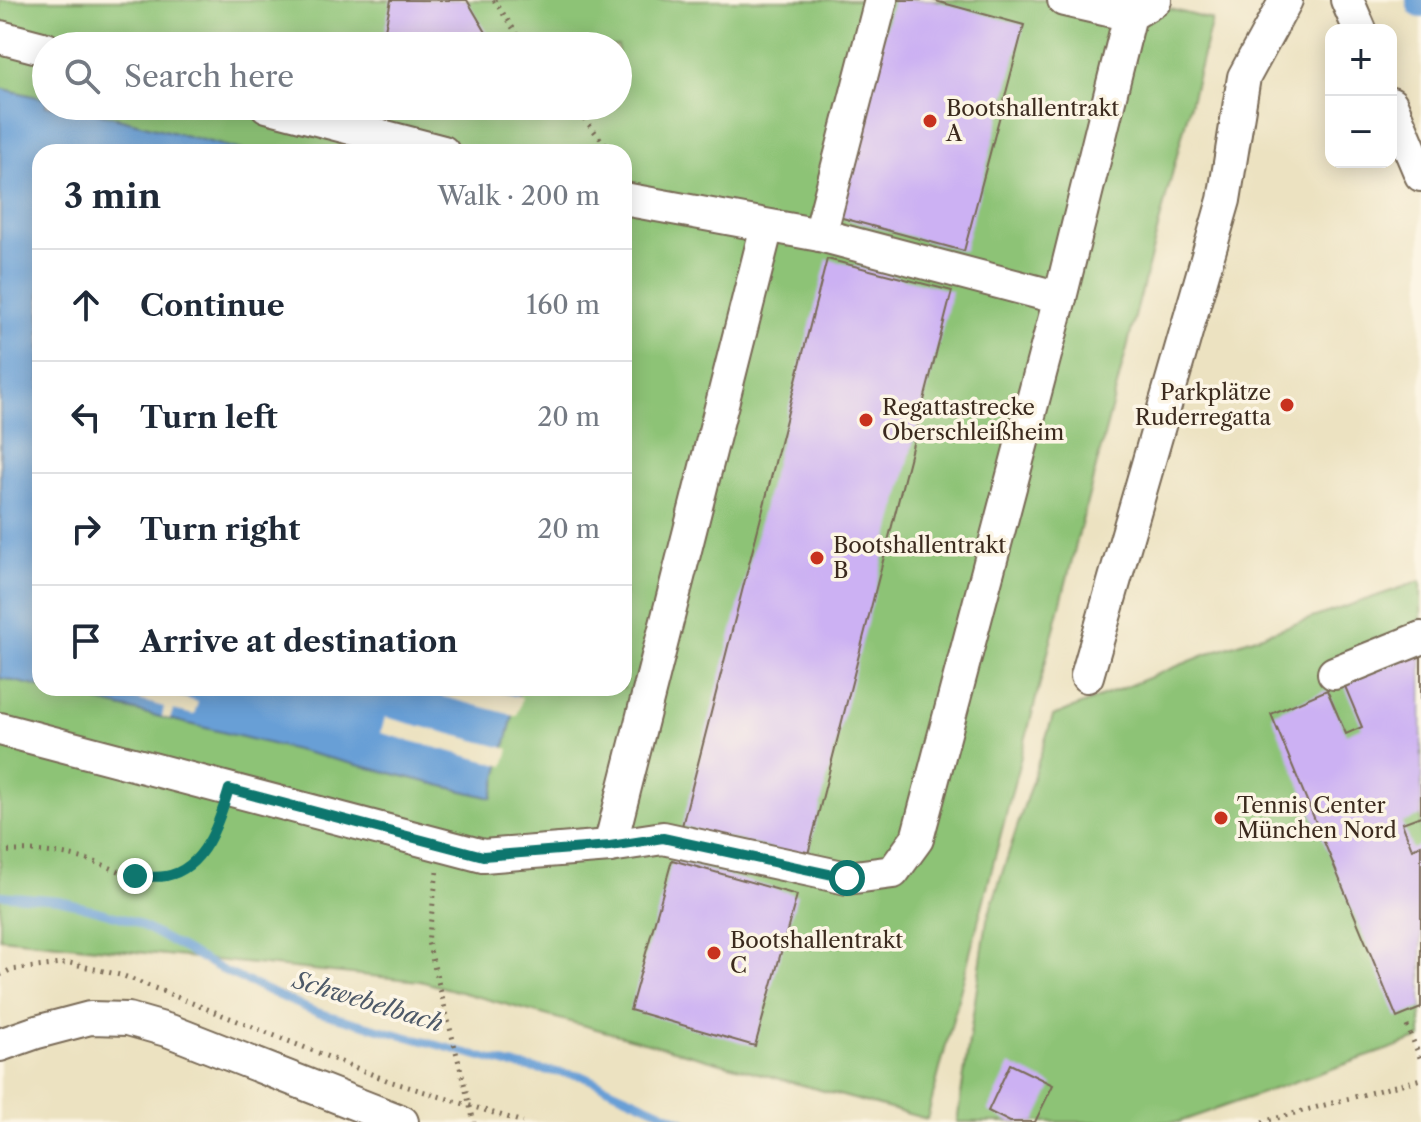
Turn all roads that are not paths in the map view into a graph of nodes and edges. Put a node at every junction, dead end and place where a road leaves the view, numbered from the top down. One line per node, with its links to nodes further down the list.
1 (881, 0): 15 (street)
2 (1064, 0): 5 (street)
3 (1286, 0): 19 (street)
4 (1347, 0): 6 (street)
5 (1143, 7): 16 (street)
6 (1357, 24)
7 (0, 37): 8 (street)
8 (32, 45)
9 (1397, 118): 12 (street)
10 (321, 120): 11 (street)
11 (412, 144)
12 (1421, 175)
13 (632, 201): 14 (street)
14 (767, 226): 15 (street); 21 (street)
15 (820, 235): 16 (street)
16 (1060, 298): 21 (street)
17 (1421, 638): 18 (street)
18 (1334, 673)
19 (1087, 676)
20 (0, 729): 21 (street)
21 (610, 846)
22 (0, 1045): 23 (street)
23 (402, 1122)

